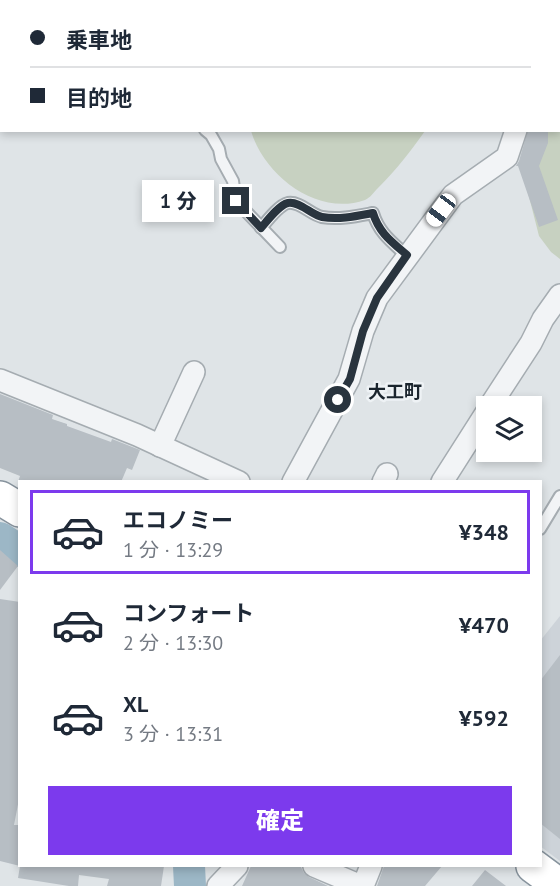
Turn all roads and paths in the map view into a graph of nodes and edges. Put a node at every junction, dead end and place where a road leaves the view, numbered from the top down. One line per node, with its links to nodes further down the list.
1 (208, 132): 3 (lane)
2 (515, 132): 5 (street)
3 (261, 228): 4 (lane); 5 (lane)
4 (280, 247)
5 (407, 255): 13 (street)
6 (560, 296): 9 (street)
7 (194, 372): 11 (street)
8 (0, 380): 11 (street)
9 (496, 396)
10 (476, 429): 14 (street)
11 (160, 446): 12 (street)
12 (235, 480)
13 (294, 480)
14 (443, 480)
15 (560, 496): 18 (lane)
16 (0, 498): 17 (highway)
17 (18, 509)
18 (542, 526)
19 (236, 867): 23 (street)
20 (316, 867): 24 (street)
21 (371, 867): 24 (street)
22 (534, 867): 25 (highway)
23 (218, 886)
24 (362, 886)
25 (560, 886)

